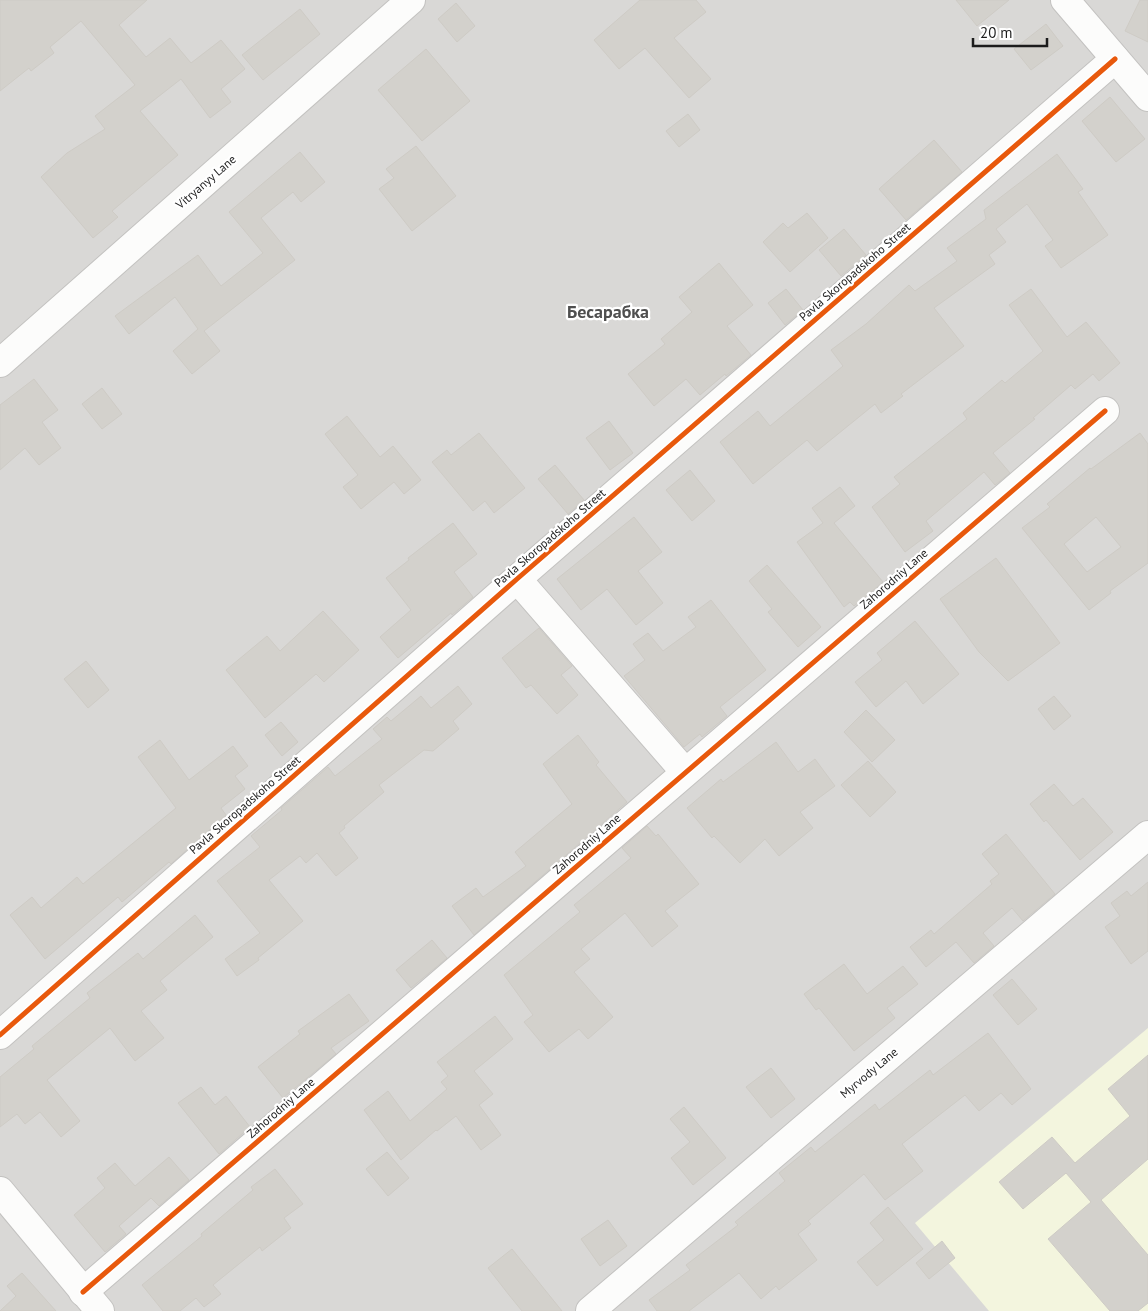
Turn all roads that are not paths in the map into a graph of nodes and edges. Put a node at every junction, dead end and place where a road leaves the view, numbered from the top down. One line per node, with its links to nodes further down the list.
1 (411, 0): 5 (street, Vitryanyy Lane)
2 (1065, 0): 3 (street)
3 (1115, 59): 4 (street); 7 (street, Pavla Skoropadskoho Street)
4 (1148, 97)
5 (0, 363)
6 (1105, 411): 8 (street, Zahorodniy Lane)
7 (517, 579): 8 (street); 10 (street, Pavla Skoropadskoho Street)
8 (686, 772): 12 (street, Zahorodniy Lane)
9 (1148, 835): 13 (street, Myrvody Lane)
10 (0, 1035)
11 (0, 1191): 12 (street)
12 (92, 1302)
13 (590, 1311)

